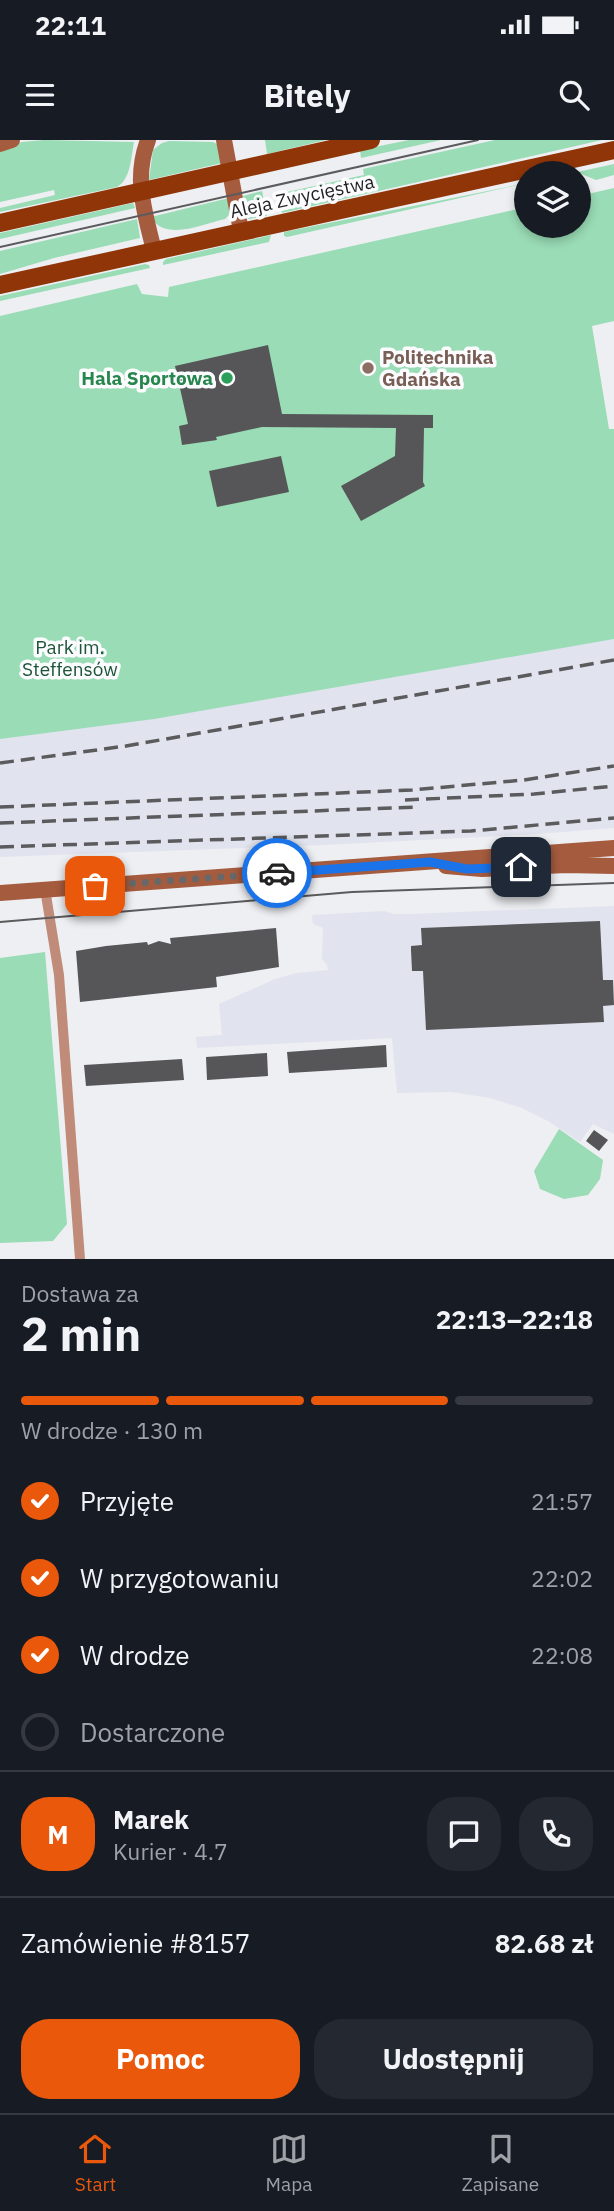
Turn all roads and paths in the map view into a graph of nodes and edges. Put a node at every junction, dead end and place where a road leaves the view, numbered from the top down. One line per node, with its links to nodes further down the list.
1 (12, 140): 5 (main road)
2 (148, 140): 8 (main road)
3 (224, 140): 7 (main road)
4 (371, 140): 7 (main road, Aleja Zwycięstwa)
5 (0, 144)
6 (614, 150): 10 (main road, Aleja Zwycięstwa)
7 (229, 172): 8 (main road, Aleja Zwycięstwa); 10 (main road)
8 (140, 192): 9 (main road, Aleja Zwycięstwa); 11 (main road)
9 (0, 223)
10 (241, 231): 11 (main road, Aleja Zwycięstwa)
11 (154, 251): 12 (main road, Aleja Zwycięstwa)
12 (0, 285)
13 (614, 848): 14 (main road)
14 (430, 862): 15 (main road); 16 (main road)
15 (614, 866)
16 (45, 889): 17 (main road); 18 (street)
17 (0, 893)
18 (80, 1259)

